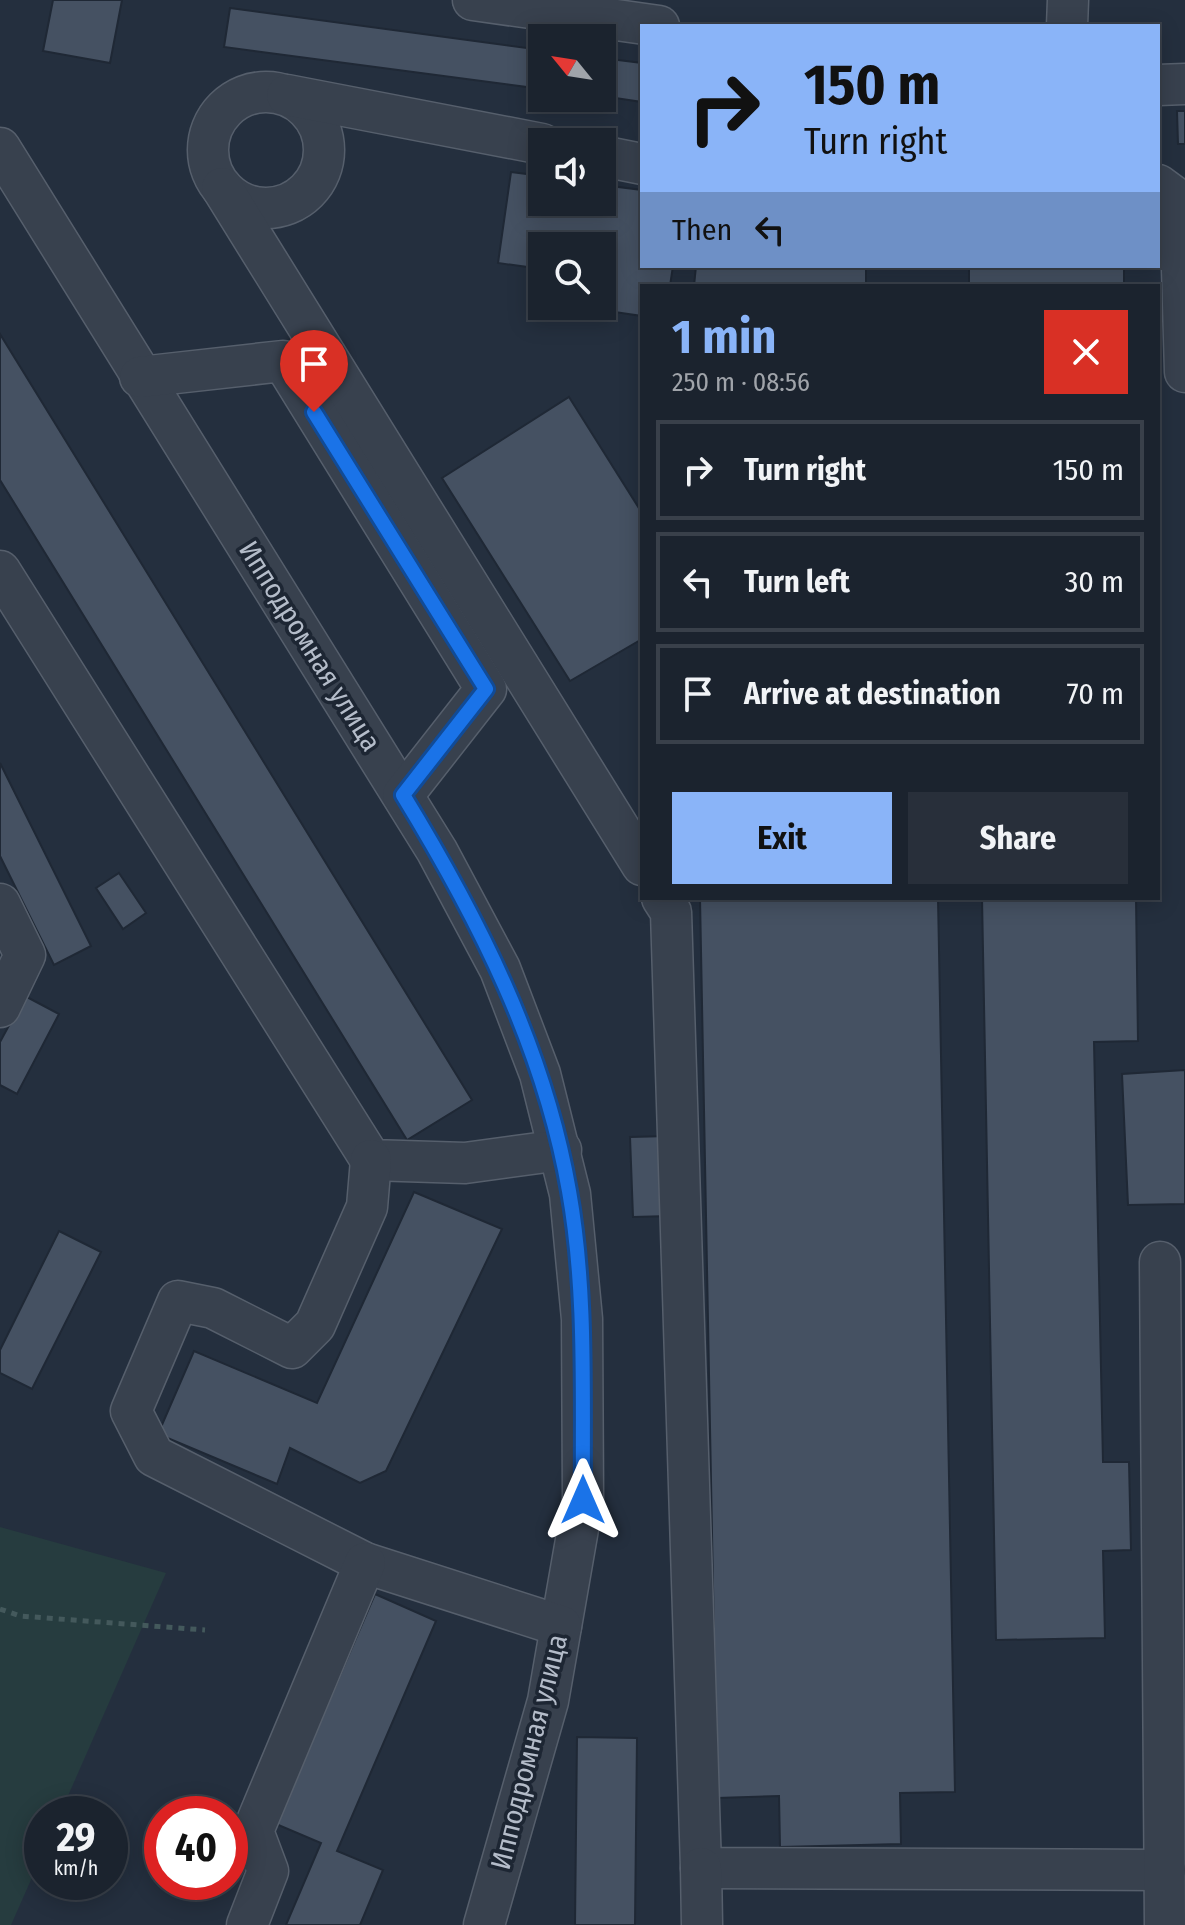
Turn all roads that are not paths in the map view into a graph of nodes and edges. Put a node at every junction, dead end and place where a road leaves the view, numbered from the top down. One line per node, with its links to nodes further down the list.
1 (473, 0): 3 (street)
2 (1068, 0): 4 (street)
3 (645, 24)
4 (1067, 24)
5 (1185, 84): 6 (street)
6 (1160, 85)
7 (279, 93): 8 (street); 13 (street); 13 (street)
8 (528, 141)
9 (0, 148): 14 (street, Ипподромная улица)
10 (616, 159): 11 (street)
11 (640, 164)
12 (1160, 186): 15 (street)
13 (222, 188): 19 (street)
14 (14, 200): 16 (street, Ипподромная улица)
15 (1185, 372)
16 (140, 377): 18 (street, Ипподромная улица); 18 (street)
17 (0, 571): 24 (street)
18 (403, 795): 23 (street, Ипподромная улица)
19 (640, 862)
20 (663, 900): 29 (street)
21 (0, 904): 22 (street)
22 (0, 1007)
23 (561, 1150): 24 (street); 27 (street, Ипподромная улица)
24 (371, 1160): 26 (street)
25 (1160, 1262): 28 (street)
26 (365, 1563): 27 (street); 31 (street)
27 (561, 1626): 32 (street, Ипподромная улица)
28 (1174, 1693): 30 (street)
29 (701, 1868): 30 (street); 33 (street)
30 (1165, 1870): 34 (street)
31 (247, 1925)
32 (484, 1925)
33 (702, 1925)
34 (1165, 1925)

